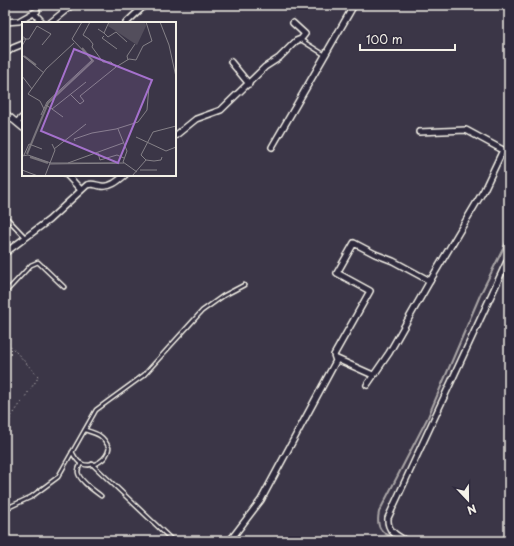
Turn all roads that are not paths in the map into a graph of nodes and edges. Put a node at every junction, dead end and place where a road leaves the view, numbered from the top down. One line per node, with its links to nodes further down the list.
1 (72, 5): 8 (street)
2 (136, 5): 5 (street)
3 (146, 5): 5 (street)
4 (354, 5): 14 (street)
5 (140, 10): 9 (street)
6 (5, 22): 7 (street)
7 (42, 22)
8 (51, 22)
9 (127, 22)
10 (293, 23): 11 (street)
11 (301, 39): 14 (lane); 16 (street)
12 (22, 44): 13 (street)
13 (5, 52)
14 (325, 56): 23 (street)
15 (231, 62): 16 (street)
16 (249, 84): 22 (street)
17 (5, 113): 19 (street)
18 (22, 118): 19 (street)
19 (17, 122): 20 (street)
20 (22, 127)
21 (419, 132): 24 (street)
22 (176, 135)
23 (272, 147)
24 (503, 150): 25 (street); 33 (street)
25 (509, 153)
26 (68, 176): 28 (street)
27 (124, 176): 28 (street)
28 (81, 190): 30 (street)
29 (5, 216): 30 (lane)
30 (25, 238): 31 (street)
31 (5, 253)
32 (509, 257): 49 (street)
33 (430, 281): 37 (street); 38 (street)
34 (244, 285): 40 (lane)
35 (64, 287): 36 (lane)
36 (5, 293)
37 (337, 359): 38 (street); 46 (street)
38 (373, 375): 39 (street)
39 (367, 385)
40 (85, 430): 41 (lane); 43 (lane)
41 (72, 452): 42 (lane); 45 (lane)
42 (81, 462): 43 (lane); 44 (lane)
43 (92, 464): 47 (lane)
44 (101, 496)
45 (5, 509)
46 (231, 539): 48 (street)
47 (173, 541)
48 (239, 541)
49 (406, 541)

